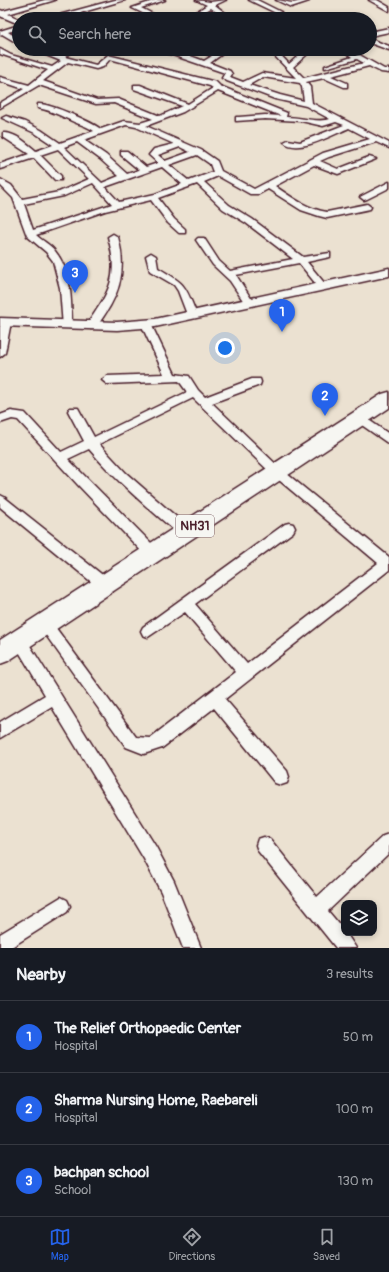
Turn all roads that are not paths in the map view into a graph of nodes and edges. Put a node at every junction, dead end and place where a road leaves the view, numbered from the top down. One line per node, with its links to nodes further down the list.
1 (52, 0): 9 (street)
2 (118, 0): 13 (street)
3 (162, 0): 14 (street)
4 (199, 0): 11 (street)
5 (223, 0): 11 (street)
6 (252, 0): 17 (street)
7 (278, 0): 10 (street)
8 (372, 0): 12 (street)
9 (33, 1): 18 (street)
10 (306, 1)
11 (210, 5): 15 (street); 16 (street)
12 (389, 9)
13 (73, 12)
14 (144, 12)
15 (199, 12)
16 (220, 12)
17 (278, 12)
18 (1, 13): 19 (street)
19 (12, 18)
20 (389, 23): 22 (street)
21 (12, 29): 24 (street)
22 (388, 30): 23 (street)
23 (377, 32)
24 (1, 33): 25 (street)
25 (12, 38)
26 (377, 44): 27 (street)
27 (389, 48)
28 (0, 51): 43 (street)
29 (54, 56): 38 (street)
30 (65, 56): 38 (street)
31 (170, 56): 37 (street)
32 (215, 56): 39 (street)
33 (278, 56): 41 (street)
34 (302, 56): 41 (street)
35 (108, 57): 38 (street); 44 (street)
36 (358, 57): 40 (street); 42 (street)
37 (174, 58): 39 (street); 44 (street)
38 (62, 59): 43 (street)
39 (204, 64): 48 (street)
40 (369, 64): 45 (street); 46 (street)
41 (289, 67): 49 (street)
42 (327, 67)
43 (54, 70): 50 (street)
44 (159, 70): 54 (street)
45 (389, 71)
46 (326, 76): 49 (street); 52 (street)
47 (0, 79): 55 (street)
48 (229, 80): 51 (street); 54 (street)
49 (302, 81): 51 (street); 56 (street)
50 (38, 82): 55 (street); 61 (street)
51 (243, 85): 56 (street)
52 (344, 85)
53 (137, 87): 59 (street)
54 (216, 87): 59 (street); 63 (street)
55 (30, 88): 57 (street)
56 (308, 104): 64 (street)
57 (0, 106)
58 (41, 106): 67 (street)
59 (188, 106): 61 (street)
60 (2, 118): 74 (street)
61 (158, 118): 65 (street)
62 (239, 119): 63 (street)
63 (295, 119): 64 (street)
64 (336, 119): 66 (street)
65 (138, 125): 67 (street); 72 (street)
66 (350, 126): 70 (street); 71 (street)
67 (101, 132): 69 (street)
68 (6, 134): 78 (street)
69 (78, 140): 74 (street); 87 (street)
70 (376, 140): 73 (street); 76 (street)
71 (288, 142)
72 (180, 145): 75 (street); 81 (street)
73 (389, 146)
74 (58, 147): 78 (street); 90 (street)
75 (198, 152): 81 (street); 85 (street)
76 (336, 152): 80 (street); 82 (street)
77 (124, 153): 84 (street)
78 (35, 155): 83 (street); 86 (street)
79 (372, 159): 82 (street)
80 (315, 162): 82 (street); 93 (street)
81 (163, 165): 84 (street); 91 (street)
82 (357, 165)
83 (0, 167)
84 (145, 171): 87 (street)
85 (219, 173): 89 (street); 93 (street)
86 (58, 178)
87 (126, 178): 90 (street)
88 (0, 181): 96 (street)
89 (198, 181): 91 (street); 105 (street)
90 (98, 183): 96 (street); 97 (street)
91 (188, 185): 94 (street)
92 (389, 185): 95 (street)
93 (269, 186): 98 (street)
94 (153, 197): 97 (street); 99 (street)
95 (364, 197)
96 (20, 202): 100 (street)
97 (117, 205): 100 (street)
98 (367, 207)
99 (182, 231)
100 (30, 234): 113 (street)
101 (113, 237): 114 (street)
102 (201, 240): 107 (street)
103 (327, 255): 105 (street)
104 (151, 256): 110 (street)
105 (301, 260): 107 (street); 108 (street)
106 (389, 272): 108 (street)
107 (228, 274): 109 (street)
108 (322, 287): 109 (street)
109 (249, 302): 110 (street)
110 (192, 315): 112 (street)
111 (3, 322): 113 (street); 115 (street)
112 (146, 324): 114 (street); 116 (street)
113 (67, 325): 114 (street)
114 (91, 326)
115 (0, 353)
116 (172, 376): 117 (street); 119 (street)
117 (107, 380)
118 (256, 382): 121 (street)
119 (194, 392): 121 (street); 126 (street)
120 (389, 399): 123 (highway, NH31)
121 (204, 402): 128 (street)
122 (74, 411): 126 (street)
123 (360, 418): 125 (street); 128 (highway, NH31)
124 (0, 419): 127 (street)
125 (389, 440)
126 (92, 442): 127 (street); 131 (street)
127 (60, 458): 132 (street)
128 (277, 472): 131 (highway, NH31); 133 (street)
129 (0, 500): 134 (street)
130 (289, 528): 135 (street)
131 (185, 532): 132 (highway, NH31)
132 (153, 554): 134 (highway, NH31)
133 (388, 562): 140 (street)
134 (105, 585): 136 (highway, NH31)
135 (186, 604): 137 (street); 140 (street)
136 (45, 624): 138 (highway, NH31); 142 (street)
137 (148, 631)
138 (19, 640): 139 (highway, NH31); 141 (street)
139 (0, 653)
140 (246, 673): 142 (street)
141 (54, 697): 143 (street); 150 (street)
142 (215, 698): 144 (street)
143 (0, 730)
144 (281, 777)
145 (389, 842): 148 (street)
146 (264, 845): 148 (street)
147 (61, 906): 149 (street)
148 (316, 910): 151 (street)
149 (0, 944)
150 (192, 948)
151 (347, 948)

